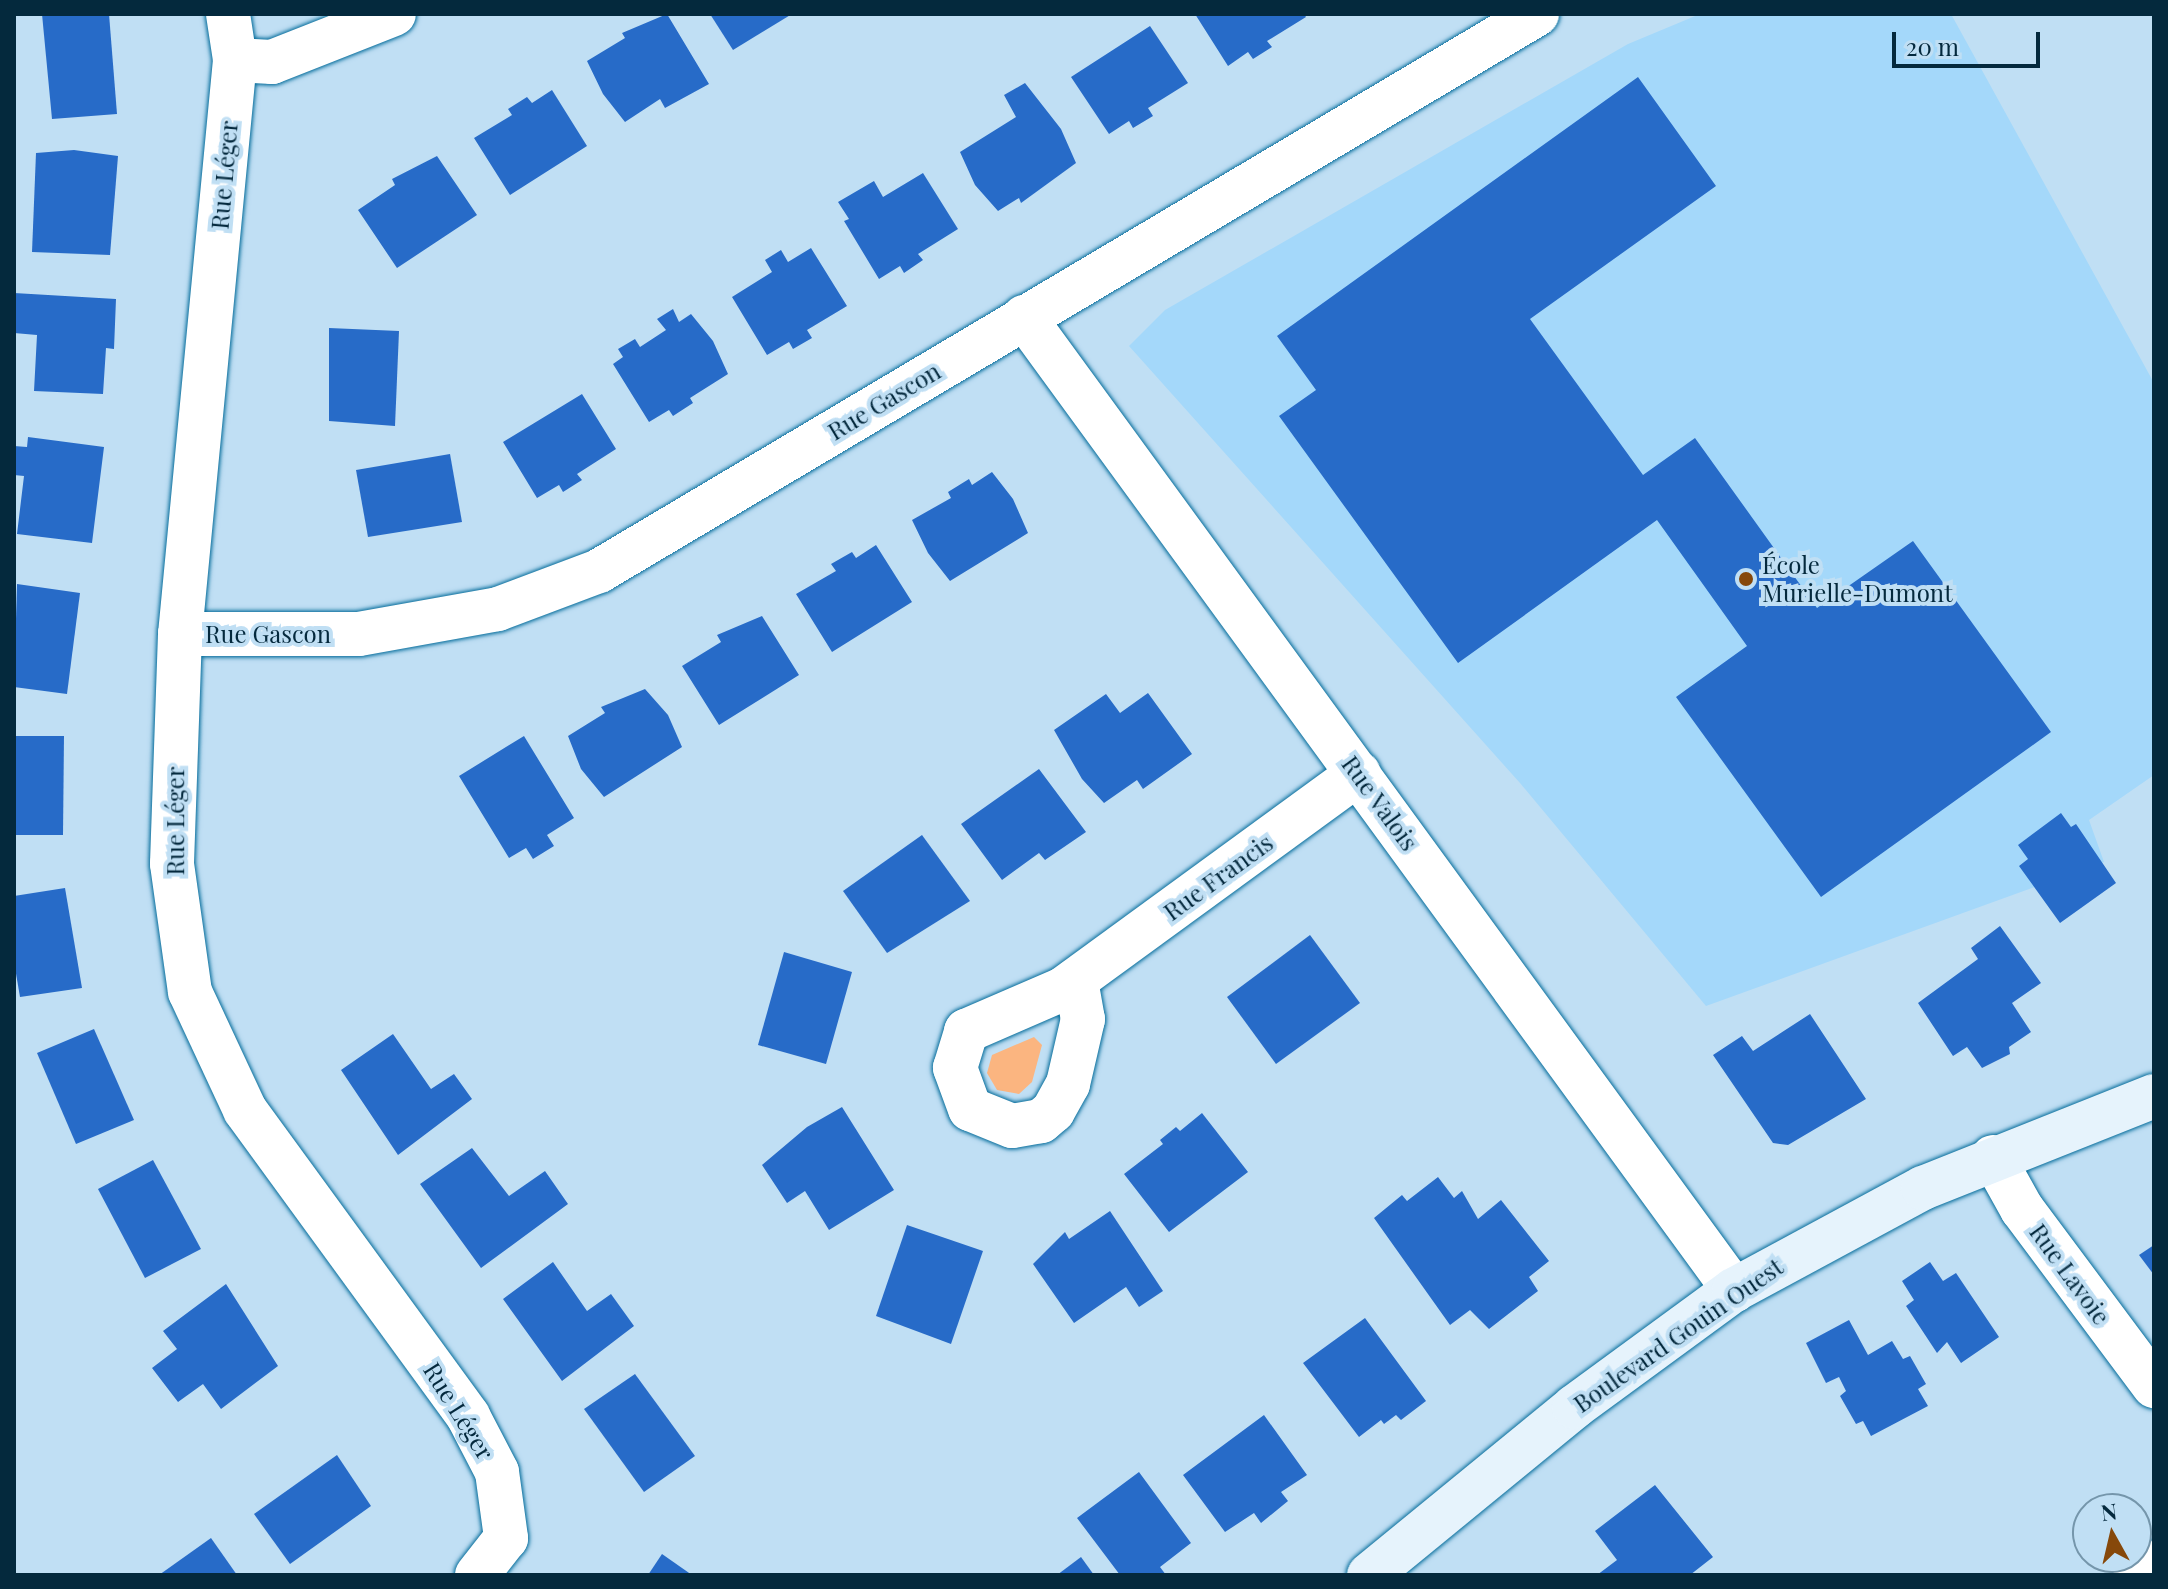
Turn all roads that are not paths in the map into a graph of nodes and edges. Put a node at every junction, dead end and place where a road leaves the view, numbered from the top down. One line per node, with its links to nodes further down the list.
1 (228, 14): 4 (street, Rue Léger)
2 (394, 14): 4 (street)
3 (1537, 14): 5 (street, Rue Gascon)
4 (235, 60): 6 (street, Rue Léger)
5 (1024, 317): 6 (street, Rue Gascon); 7 (street, Rue Valois)
6 (180, 634): 14 (street, Rue Léger)
7 (1359, 773): 8 (street, Rue Francis); 11 (street, Rue Valois)
8 (1076, 980)
9 (2154, 1096): 10 (street, Boulevard Gouin Ouest)
10 (1993, 1157): 11 (street, Boulevard Gouin Ouest); 12 (street, Rue Lavoie)
11 (1734, 1290): 15 (street, Boulevard Gouin Ouest)
12 (2154, 1386)
13 (2154, 1555): 16 (lane)
14 (477, 1575)
15 (1369, 1575)
16 (2127, 1575)

